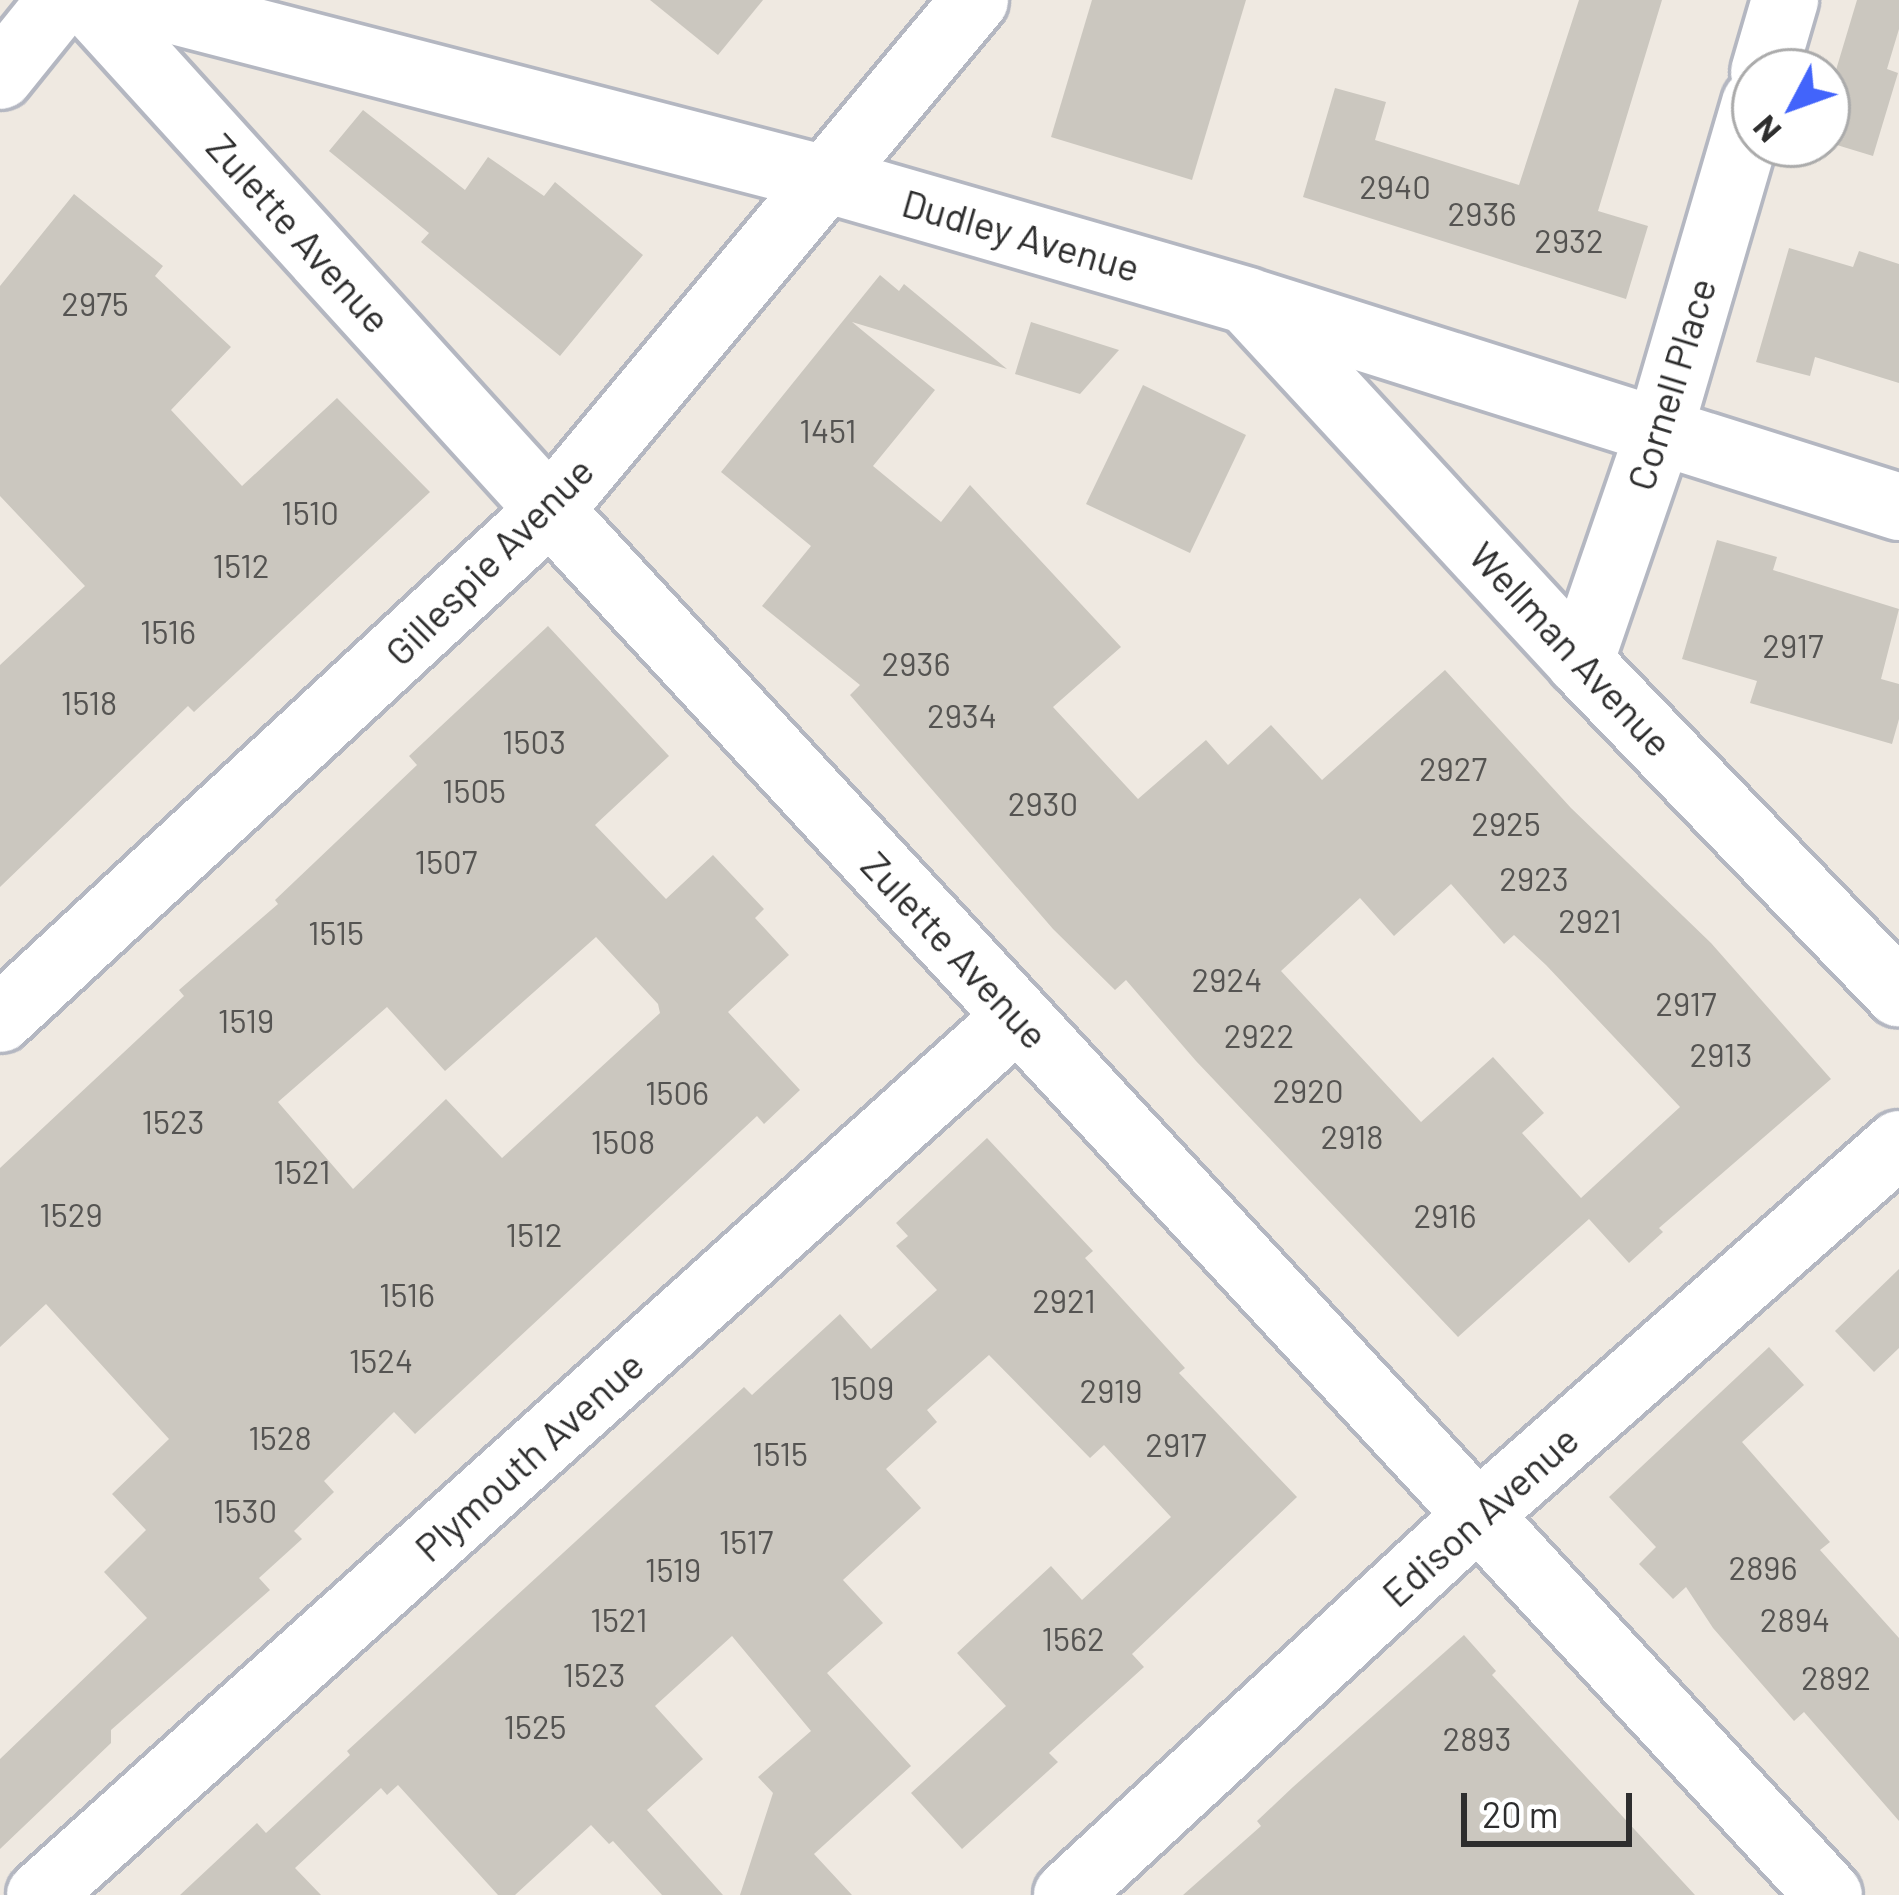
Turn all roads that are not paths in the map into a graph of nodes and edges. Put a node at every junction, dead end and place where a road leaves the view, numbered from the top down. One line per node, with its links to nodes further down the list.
1 (61, 0): 7 (street)
2 (87, 0): 13 (street, Zulette Avenue)
3 (132, 0): 9 (street, Dudley Avenue)
4 (974, 0): 9 (street, Gillespie Avenue)
5 (1785, 0): 6 (street)
6 (1771, 48)
7 (0, 76)
8 (1736, 168): 11 (street, Cornell Place)
9 (829, 180): 10 (street, Dudley Avenue); 13 (street, Gillespie Avenue)
10 (1247, 301): 11 (street, Dudley Avenue); 14 (street, Wellman Avenue)
11 (1658, 435): 12 (street, Dudley Avenue); 14 (street, Cornell Place)
12 (1899, 508)
13 (550, 510): 16 (street, Zulette Avenue); 17 (street, Gillespie Avenue)
14 (1580, 662): 15 (street, Wellman Avenue)
15 (1899, 993)
16 (1017, 1017): 19 (street, Zulette Avenue); 20 (street, Plymouth Avenue)
17 (0, 1019)
18 (1899, 1144): 19 (street, Edison Avenue)
19 (1478, 1515): 21 (street, Edison Avenue); 22 (street, Zulette Avenue)
20 (40, 1895)
21 (1067, 1895)
22 (1829, 1895)

